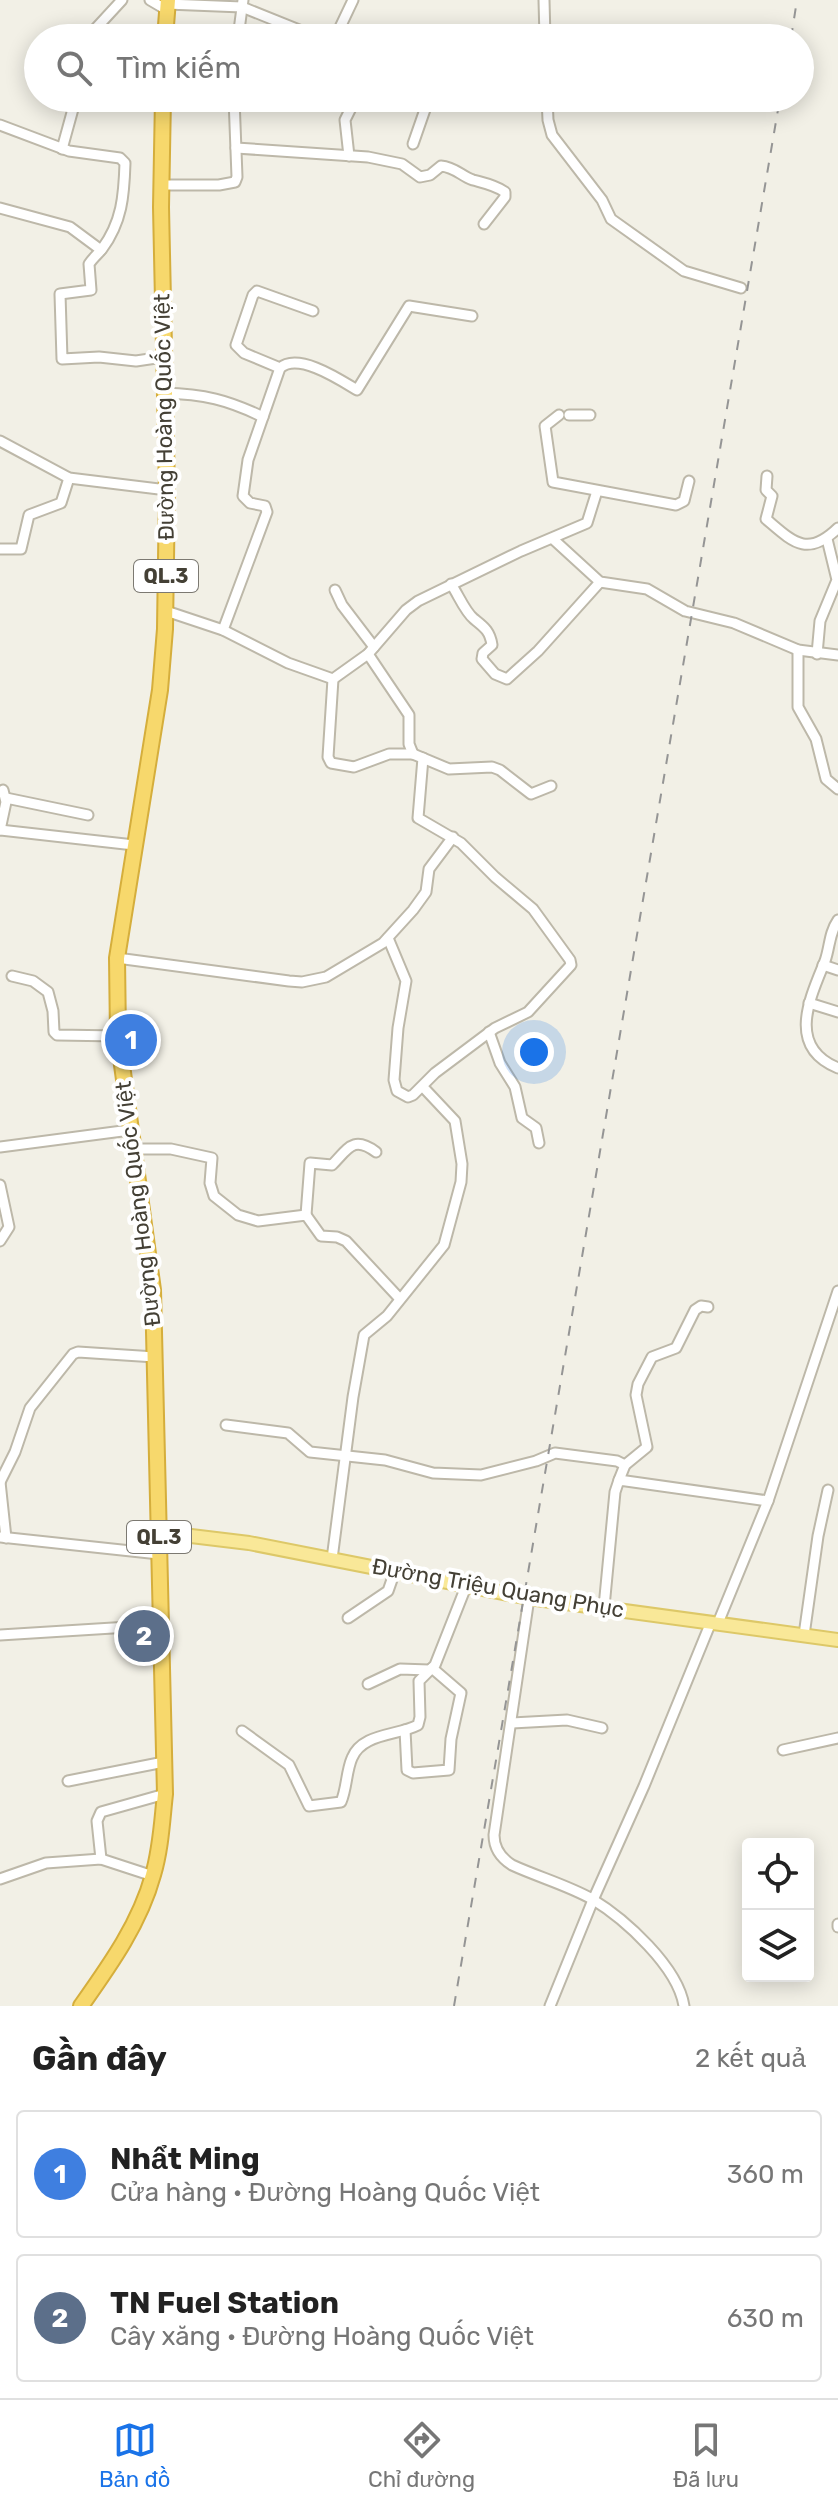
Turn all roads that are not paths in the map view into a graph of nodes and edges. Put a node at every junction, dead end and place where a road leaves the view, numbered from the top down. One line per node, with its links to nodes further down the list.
1 (122, 0): 7 (street)
2 (150, 0): 6 (street)
3 (353, 0): 10 (street)
4 (544, 0): 11 (street)
5 (243, 4): 6 (street); 8 (street); 9 (street)
6 (168, 5)
7 (100, 24)
8 (240, 24)
9 (288, 24)
10 (342, 24)
11 (545, 24)
12 (72, 112): 21 (street)
13 (163, 112): 23 (highway, Đường Hoàng Quốc Việt / QL.3)
14 (235, 112): 20 (street)
15 (349, 112): 22 (street)
16 (424, 112): 19 (street)
17 (548, 112): 27 (street)
18 (0, 125): 21 (street)
19 (413, 144)
20 (236, 148): 22 (street); 23 (street)
21 (62, 149): 26 (street)
22 (349, 156): 25 (street)
23 (161, 185): 30 (highway, Đường Hoàng Quốc Việt / QL.3)
24 (0, 208): 26 (street)
25 (484, 224)
26 (101, 250): 30 (street)
27 (741, 288)
28 (313, 311): 31 (street)
29 (472, 316): 31 (street)
30 (163, 357): 32 (highway, Đường Hoàng Quốc Việt / QL.3)
31 (280, 368): 34 (street)
32 (164, 393): 34 (street); 39 (highway, Đường Hoàng Quốc Việt / QL.3)
33 (590, 415): 40 (street)
34 (263, 417): 49 (street)
35 (0, 441): 37 (street)
36 (767, 476): 43 (street)
37 (69, 478): 39 (street); 44 (street)
38 (689, 481): 40 (street)
39 (167, 490): 48 (highway, Đường Hoàng Quốc Việt / QL.3)
40 (597, 491): 42 (street)
41 (838, 528): 43 (street)
42 (553, 539): 45 (street); 46 (street)
43 (827, 539): 52 (street)
44 (0, 549)
45 (600, 582): 46 (street); 51 (street)
46 (451, 584): 50 (street)
47 (335, 590): 50 (street)
48 (166, 611): 49 (street); 62 (highway, Đường Hoàng Quốc Việt / QL.3)
49 (223, 630): 54 (street)
50 (371, 650): 54 (street); 55 (street)
51 (798, 650): 52 (street); 58 (street)
52 (817, 654): 53 (street)
53 (838, 655)
54 (333, 679): 55 (street)
55 (413, 754): 56 (street)
56 (423, 758): 57 (street); 61 (street)
57 (551, 786)
58 (838, 789)
59 (88, 815): 60 (street)
60 (0, 830): 62 (street)
61 (453, 837): 64 (street); 71 (street)
62 (134, 845): 65 (highway, Đường Hoàng Quốc Việt / QL.3)
63 (838, 920): 66 (street)
64 (388, 938): 65 (street); 74 (street)
65 (117, 958): 72 (highway, Đường Hoàng Quốc Việt / QL.3)
66 (823, 965): 67 (street); 69 (street)
67 (838, 970)
68 (12, 976): 72 (street)
69 (809, 1003): 70 (street); 73 (street)
70 (838, 1012)
71 (489, 1032): 74 (street); 76 (street)
72 (118, 1036): 75 (highway, Đường Hoàng Quốc Việt / QL.3)
73 (838, 1068)
74 (423, 1087): 84 (street)
75 (130, 1130): 77 (street); 78 (highway, Đường Hoàng Quốc Việt / QL.3)
76 (539, 1143)
77 (0, 1147)
78 (134, 1149): 81 (street); 88 (highway, Đường Hoàng Quốc Việt / QL.3)
79 (376, 1152): 81 (street)
80 (0, 1185): 82 (street)
81 (306, 1215): 84 (street)
82 (0, 1241)
83 (838, 1291): 87 (street)
84 (400, 1299): 90 (street)
85 (708, 1307): 91 (street)
86 (838, 1322): 87 (street)
87 (823, 1337): 95 (street)
88 (155, 1357): 93 (street); 96 (highway, Đường Hoàng Quốc Việt / QL.3)
89 (226, 1425): 90 (street)
90 (346, 1456): 91 (street); 99 (street)
91 (625, 1465): 92 (street)
92 (619, 1480): 95 (street); 103 (street)
93 (0, 1482): 97 (street)
94 (828, 1490): 108 (street)
95 (768, 1501): 105 (street)
96 (158, 1532): 98 (highway, Đường Hoàng Quốc Việt / QL.3); 99 (main road, Đường Triệu Quang Phục)
97 (3, 1537): 98 (street)
98 (159, 1554): 106 (highway, Đường Hoàng Quốc Việt / QL.3)
99 (332, 1559): 100 (main road, Đường Triệu Quang Phục)
100 (395, 1571): 101 (main road, Đường Triệu Quang Phục); 104 (street)
101 (467, 1584): 102 (main road, Đường Triệu Quang Phục); 110 (street)
102 (529, 1598): 103 (main road, Đường Triệu Quang Phục); 112 (street)
103 (604, 1607): 105 (main road, Đường Triệu Quang Phục)
104 (348, 1618)
105 (714, 1622): 108 (main road, Đường Triệu Quang Phục); 124 (street)
106 (161, 1625): 107 (street); 118 (highway, Đường Hoàng Quốc Việt / QL.3)
107 (0, 1635)
108 (804, 1635): 109 (main road, Đường Triệu Quang Phục)
109 (838, 1640)
110 (431, 1669): 111 (street); 114 (street); 114 (street)
111 (368, 1684)
112 (512, 1723): 113 (street); 124 (street)
113 (602, 1728)
114 (405, 1730): 115 (street)
115 (242, 1731)
116 (838, 1738): 117 (street)
117 (783, 1750)
118 (164, 1762): 119 (street); 120 (highway, Đường Hoàng Quốc Việt / QL.3)
119 (68, 1781)
120 (165, 1794): 121 (street); 122 (highway, Đường Hoàng Quốc Việt / QL.3)
121 (101, 1859): 122 (street); 123 (street)
122 (153, 1876): 125 (highway, Đường Hoàng Quốc Việt / QL.3)
123 (0, 1879)
124 (593, 1900): 126 (street); 127 (street)
125 (81, 2006)
126 (550, 2006)
127 (684, 2006)

